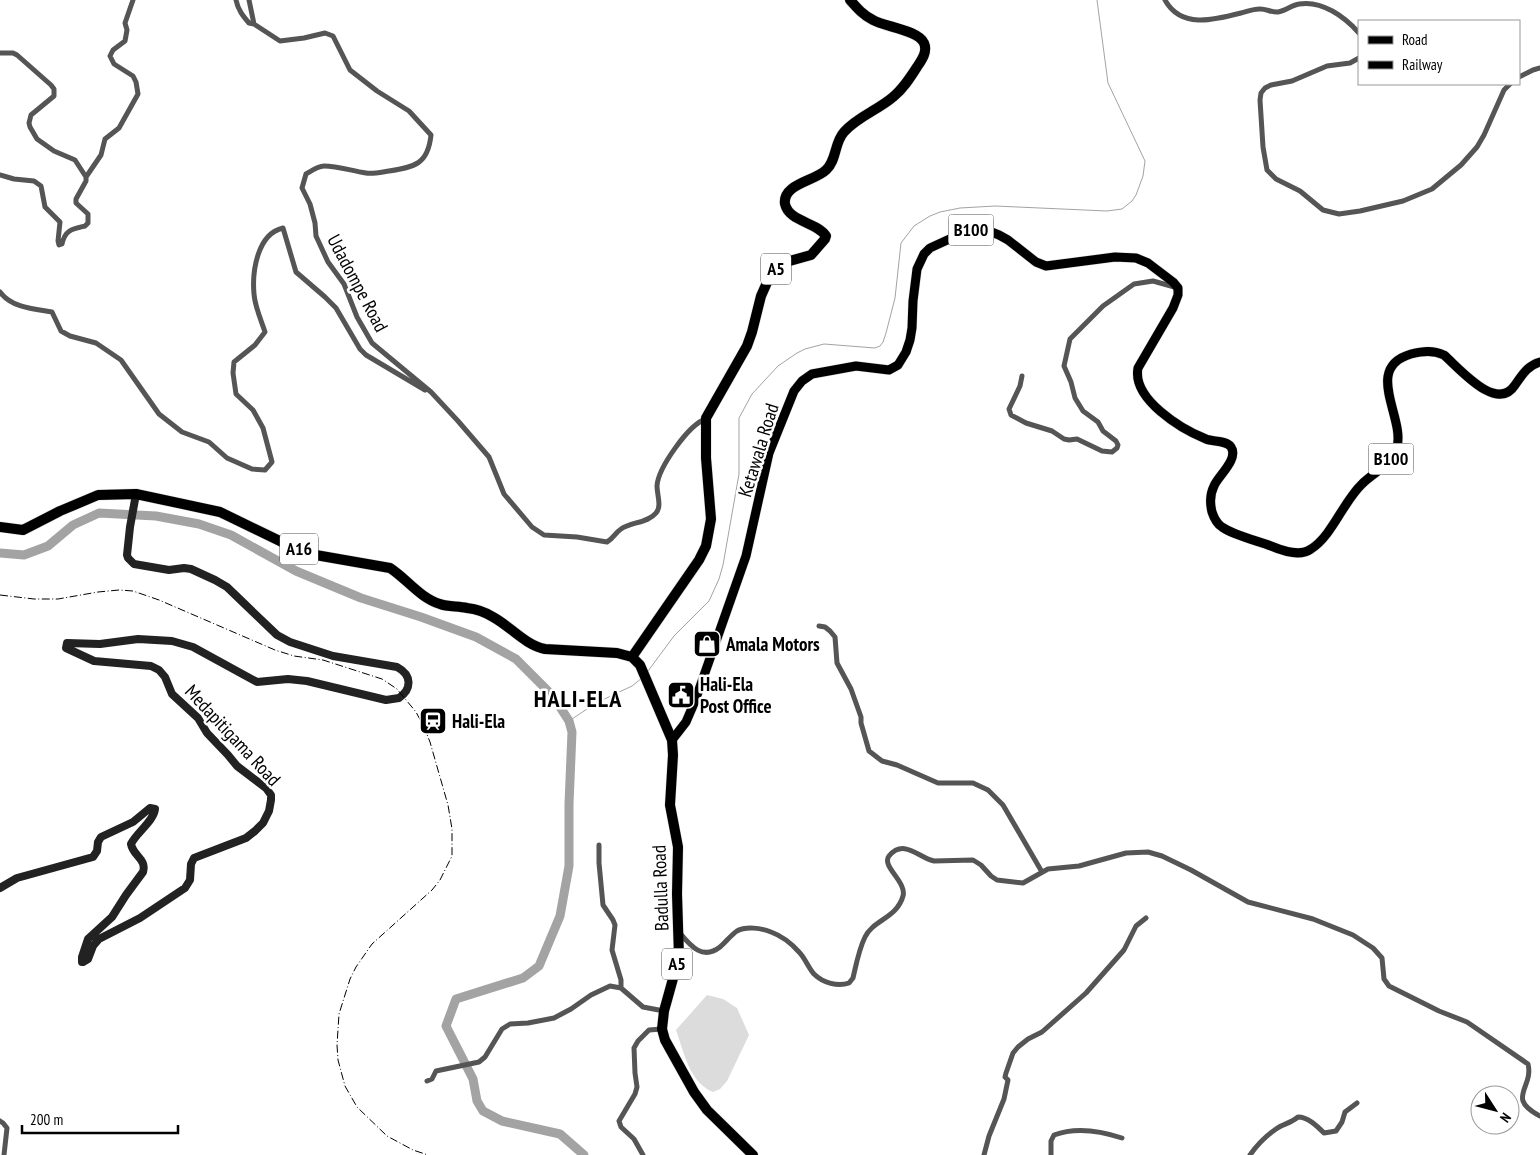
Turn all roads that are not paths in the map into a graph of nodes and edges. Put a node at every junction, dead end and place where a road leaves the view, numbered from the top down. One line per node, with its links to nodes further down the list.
1 (133, 0): 14 (street)
2 (236, 0): 6 (street)
3 (249, 0): 6 (street)
4 (850, 0): 20 (highway, A5)
5 (1165, 0): 7 (street)
6 (254, 24): 19 (street, Udadompe Road)
7 (1358, 31)
8 (0, 53): 14 (street)
9 (1358, 59): 12 (street)
10 (1540, 68): 11 (street)
11 (1520, 76)
12 (1509, 85)
13 (0, 174): 14 (street)
14 (86, 177)
15 (1178, 288): 17 (main road, B100); 18 (street); 25 (main road, Ketawala Road / B100)
16 (0, 292): 19 (street)
17 (1540, 362)
18 (1022, 376)
19 (431, 392): 20 (street, Udadompe Road)
20 (706, 418): 24 (highway, A5)
21 (136, 494): 22 (highway, A16); 24 (highway, A16); 28 (street, Medapitigama Road)
22 (0, 527)
23 (819, 626): 27 (street)
24 (632, 657): 25 (highway, Badulla Road / A5)
25 (672, 740): 30 (highway, Badulla Road / A5)
26 (599, 845): 31 (street)
27 (1042, 872): 30 (street); 36 (street)
28 (0, 888)
29 (1146, 918): 42 (street)
30 (679, 932): 32 (highway, Badulla Road / A5)
31 (621, 988): 32 (street); 34 (street)
32 (664, 1011): 33 (highway, Badulla Road / A5)
33 (662, 1029): 40 (street); 41 (highway, Badulla Road / A5)
34 (427, 1081)
35 (1357, 1103): 44 (street)
36 (1540, 1116)
37 (0, 1122): 39 (street)
38 (1122, 1138): 43 (street)
39 (4, 1155)
40 (643, 1155)
41 (753, 1155)
42 (984, 1155)
43 (1052, 1155)
44 (1250, 1155)

